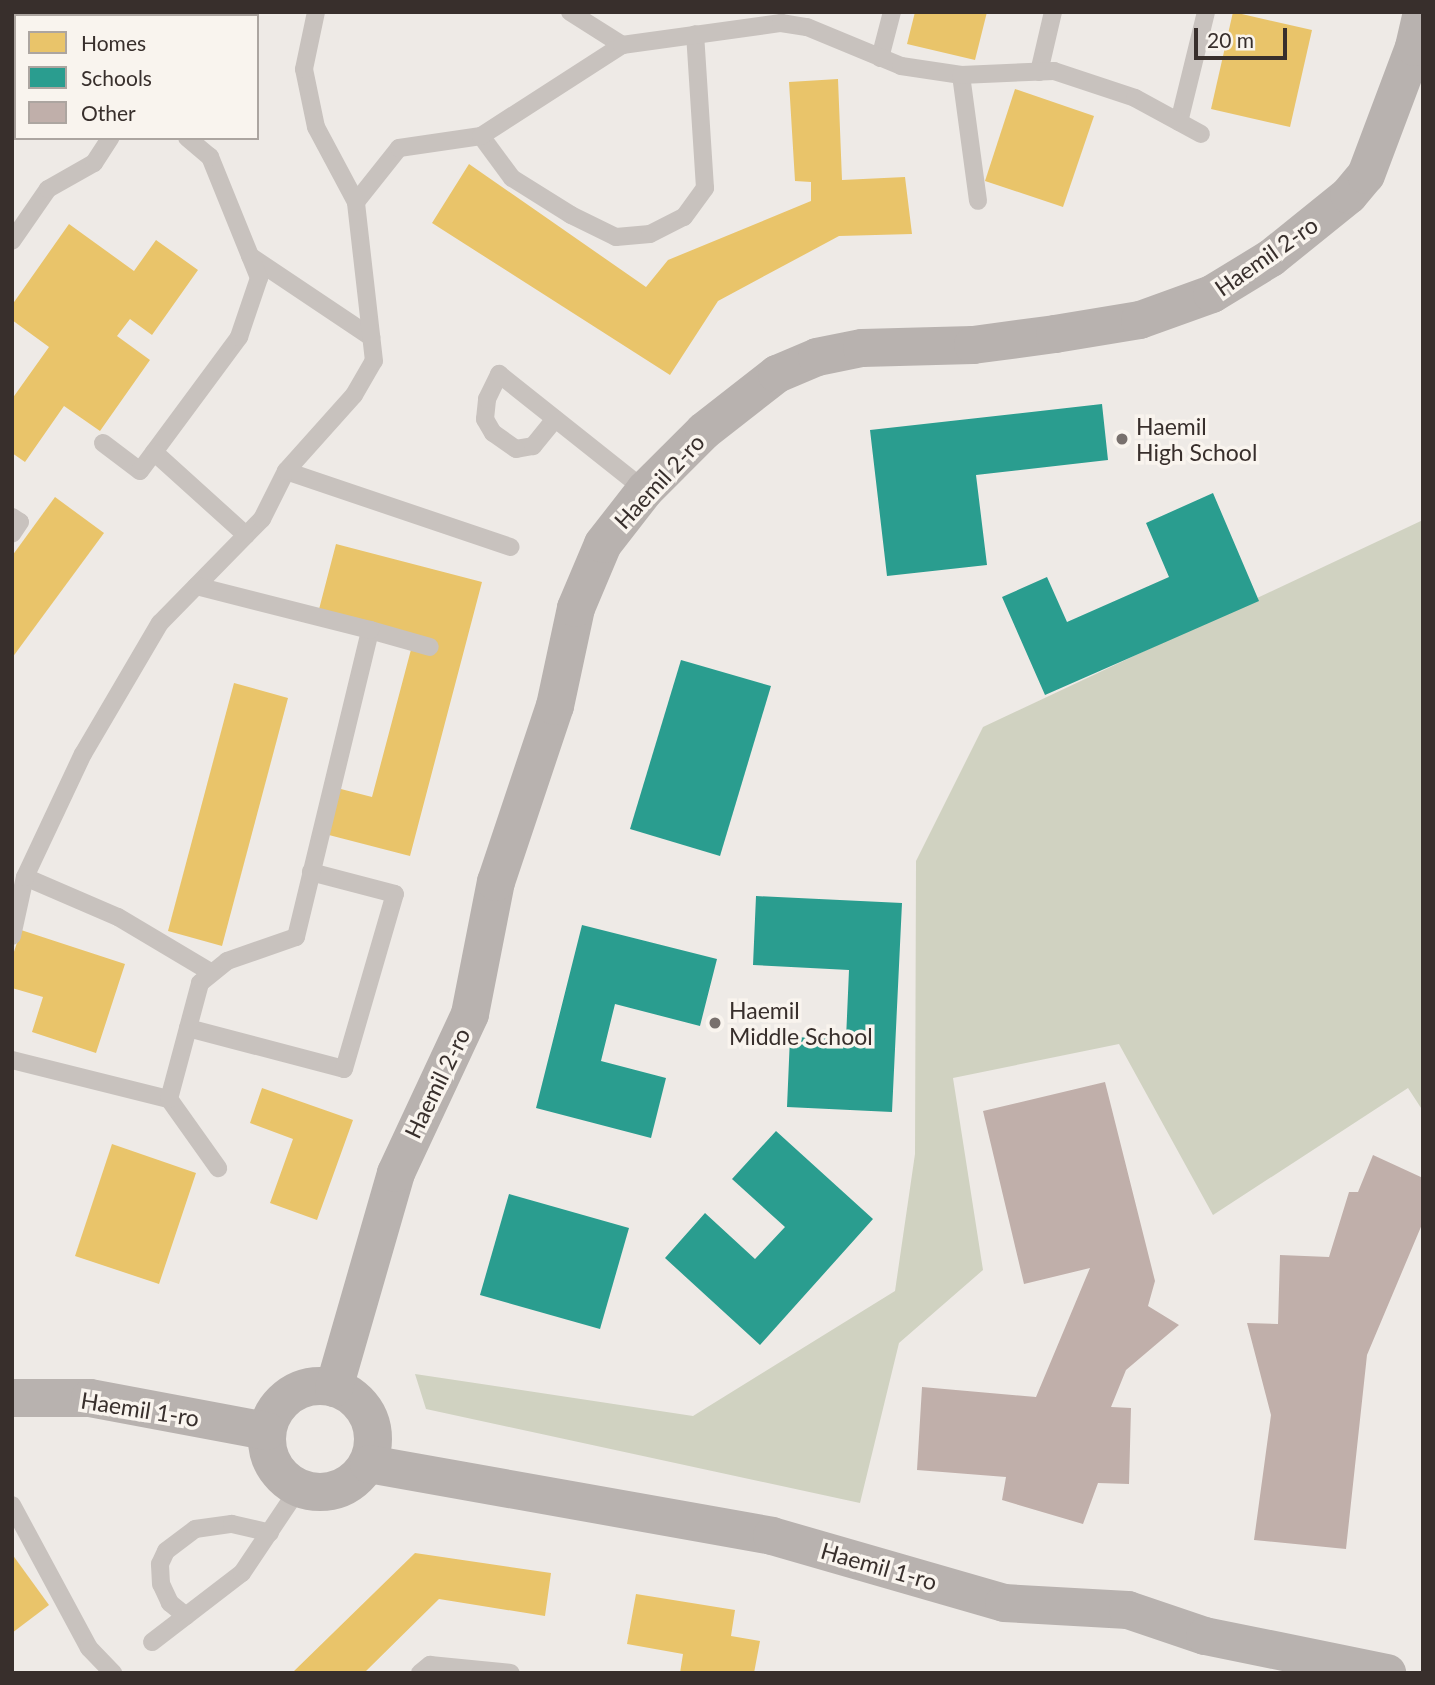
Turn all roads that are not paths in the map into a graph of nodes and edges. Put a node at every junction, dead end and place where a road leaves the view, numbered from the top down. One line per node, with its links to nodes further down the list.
1 (316, 12): 19 (lane)
2 (892, 12): 10 (lane)
3 (1053, 12): 11 (lane)
4 (1206, 12): 13 (lane)
5 (1422, 12): 27 (street, Haemil 2-ro)
6 (581, 15): 9 (lane)
7 (783, 18): 8 (lane); 10 (lane)
8 (695, 34): 9 (lane); 15 (lane)
9 (622, 45): 15 (lane)
10 (880, 58): 12 (lane)
11 (1039, 72): 12 (lane); 13 (lane)
12 (961, 75): 18 (lane)
13 (1179, 122): 14 (lane)
14 (1201, 134)
15 (481, 136): 19 (lane)
16 (109, 140): 20 (lane)
17 (189, 140): 21 (lane)
18 (978, 201)
19 (356, 202): 22 (lane)
20 (12, 241)
21 (250, 256): 22 (lane); 25 (lane)
22 (371, 337): 26 (lane)
23 (555, 419): 27 (lane)
24 (103, 443): 25 (lane)
25 (154, 452): 30 (lane)
26 (286, 471): 30 (lane); 31 (lane)
27 (645, 490): 43 (street, Haemil 2-ro)
28 (12, 517): 29 (lane)
29 (12, 534)
30 (246, 535): 32 (lane)
31 (510, 547)
32 (196, 586): 33 (lane); 36 (lane)
33 (370, 630): 34 (lane); 35 (lane)
34 (430, 648)
35 (311, 872): 38 (lane); 39 (lane)
36 (25, 877): 37 (lane); 38 (lane)
37 (12, 936)
38 (212, 973): 39 (lane)
39 (188, 1028): 41 (lane)
40 (12, 1060): 41 (lane)
41 (169, 1099): 42 (lane)
42 (218, 1168)
43 (334, 1388): 45 (street); 46 (street)
44 (12, 1398): 45 (street, Haemil 1-ro)
45 (267, 1431): 47 (street)
46 (369, 1464): 47 (street); 55 (street, Haemil 1-ro)
47 (299, 1488): 49 (lane)
48 (12, 1506): 52 (lane)
49 (270, 1533): 50 (lane); 50 (lane)
50 (186, 1616): 51 (lane)
51 (152, 1642)
52 (113, 1673)
53 (420, 1673): 54 (lane)
54 (511, 1673)
55 (1387, 1673)

